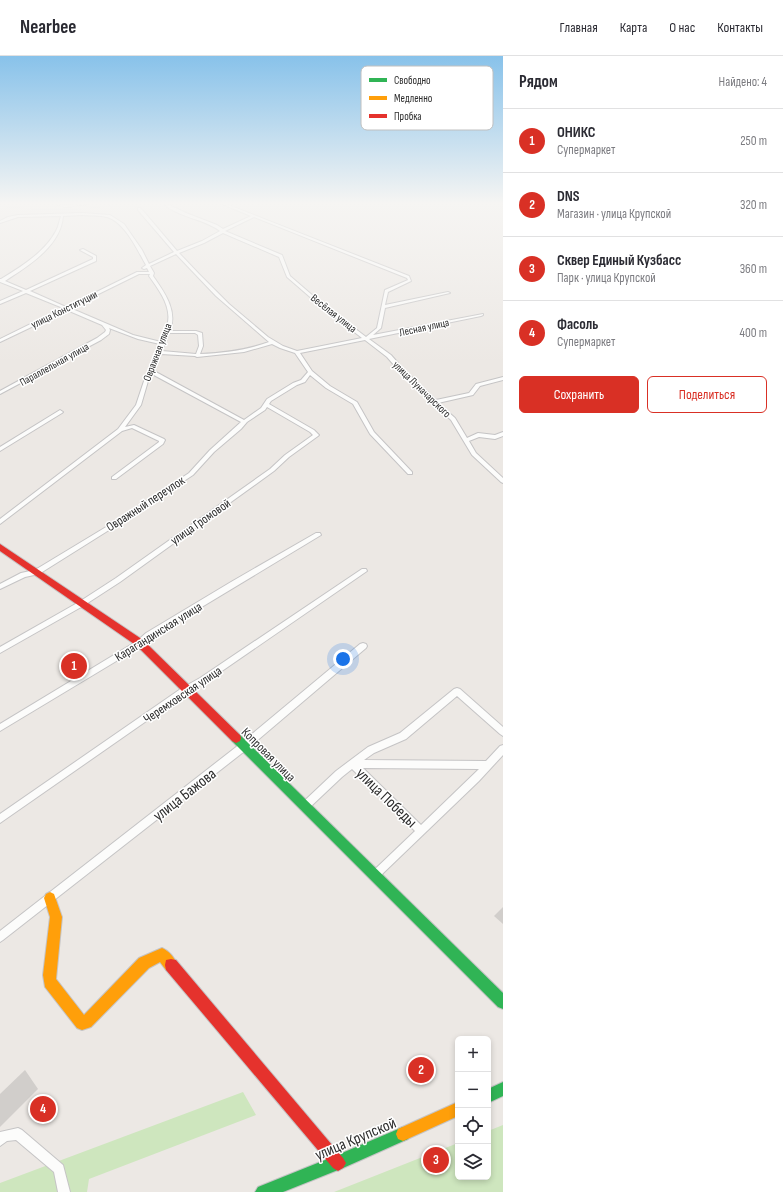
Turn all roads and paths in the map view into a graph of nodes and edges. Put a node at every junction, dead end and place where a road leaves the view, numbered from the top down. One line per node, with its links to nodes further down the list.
1 (36, 257): 11 (street)
2 (95, 257): 12 (street)
3 (143, 257): 8 (street, Овражная улица)
4 (166, 257): 8 (street)
5 (181, 257): 23 (street)
6 (281, 257): 20 (street, Весёлая улица)
7 (359, 257): 15 (street)
8 (147, 266): 9 (street); 10 (street, Овражная улица)
9 (138, 273): 10 (street, улица Конституции); 16 (street, улица Конституции)
10 (152, 273): 19 (street, Овражная улица)
11 (1, 281): 12 (street)
12 (27, 291): 14 (street); 16 (street)
13 (448, 294): 15 (street)
14 (0, 304)
15 (383, 307): 20 (street)
16 (68, 308): 18 (street); 21 (street, улица Конституции)
17 (481, 315): 20 (street, Лесная улица)
18 (104, 324): 22 (street); 30 (street, Параллельная улица)
19 (167, 332): 22 (street, Овражная улица); 26 (street)
20 (366, 339): 25 (street, Лесная улица); 31 (street, улица Луначарского)
21 (0, 341)
22 (162, 343): 24 (street, Овражная улица)
23 (271, 343): 25 (street); 26 (street)
24 (159, 352): 26 (street); 27 (street, Овражная улица)
25 (297, 352): 28 (street)
26 (197, 356)
27 (151, 372): 34 (street); 35 (street, Овражная улица)
28 (310, 372): 32 (street, Овражный переулок); 39 (street)
29 (503, 378): 31 (street)
30 (0, 393)
31 (434, 402): 37 (street, улица Луначарского)
32 (266, 405): 34 (street, Овражный переулок); 48 (street, улица Громовой)
33 (60, 412): 38 (street)
34 (244, 422): 46 (street, Овражный переулок)
35 (120, 430): 40 (street); 42 (street, Овражная улица)
36 (503, 434): 37 (street)
37 (466, 442): 41 (street, улица Луначарского)
38 (0, 449)
39 (410, 473)
40 (114, 478)
41 (503, 481)
42 (0, 522)
43 (318, 535): 49 (street, Карагандинская улица)
44 (0, 547): 46 (street, Копровая улица)
45 (364, 571): 52 (street, Черемховская улица)
46 (37, 572): 47 (street, Овражный переулок); 48 (street, Копровая улица)
47 (0, 587)
48 (82, 604): 49 (street, Копровая улица); 51 (street, улица Громовой)
49 (140, 644): 52 (street, Копровая улица); 53 (street, Карагандинская улица)
50 (363, 646): 55 (street, улица Бажова)
51 (0, 650)
52 (186, 690): 55 (street, Копровая улица); 60 (street, Черемховская улица)
53 (0, 728)
54 (503, 732): 57 (street, улица Победы)
55 (243, 747): 59 (street, Копровая улица); 63 (street, улица Бажова)
56 (503, 749): 58 (street)
57 (353, 764): 58 (street); 59 (street, улица Победы); 61 (street, улица Победы)
58 (488, 765): 61 (street)
59 (304, 807): 62 (street, Копровая улица)
60 (0, 819)
61 (421, 831): 62 (street)
62 (374, 876): 65 (street, Копровая улица)
63 (50, 898): 64 (street, улица Бажова); 70 (street)
64 (0, 937)
65 (503, 1002)
66 (503, 1089): 67 (street)
67 (491, 1095)
68 (455, 1110): 70 (street, улица Крупской)
69 (0, 1140): 71 (street)
70 (338, 1163): 72 (street, улица Крупской)
71 (64, 1192)
72 (264, 1192)

